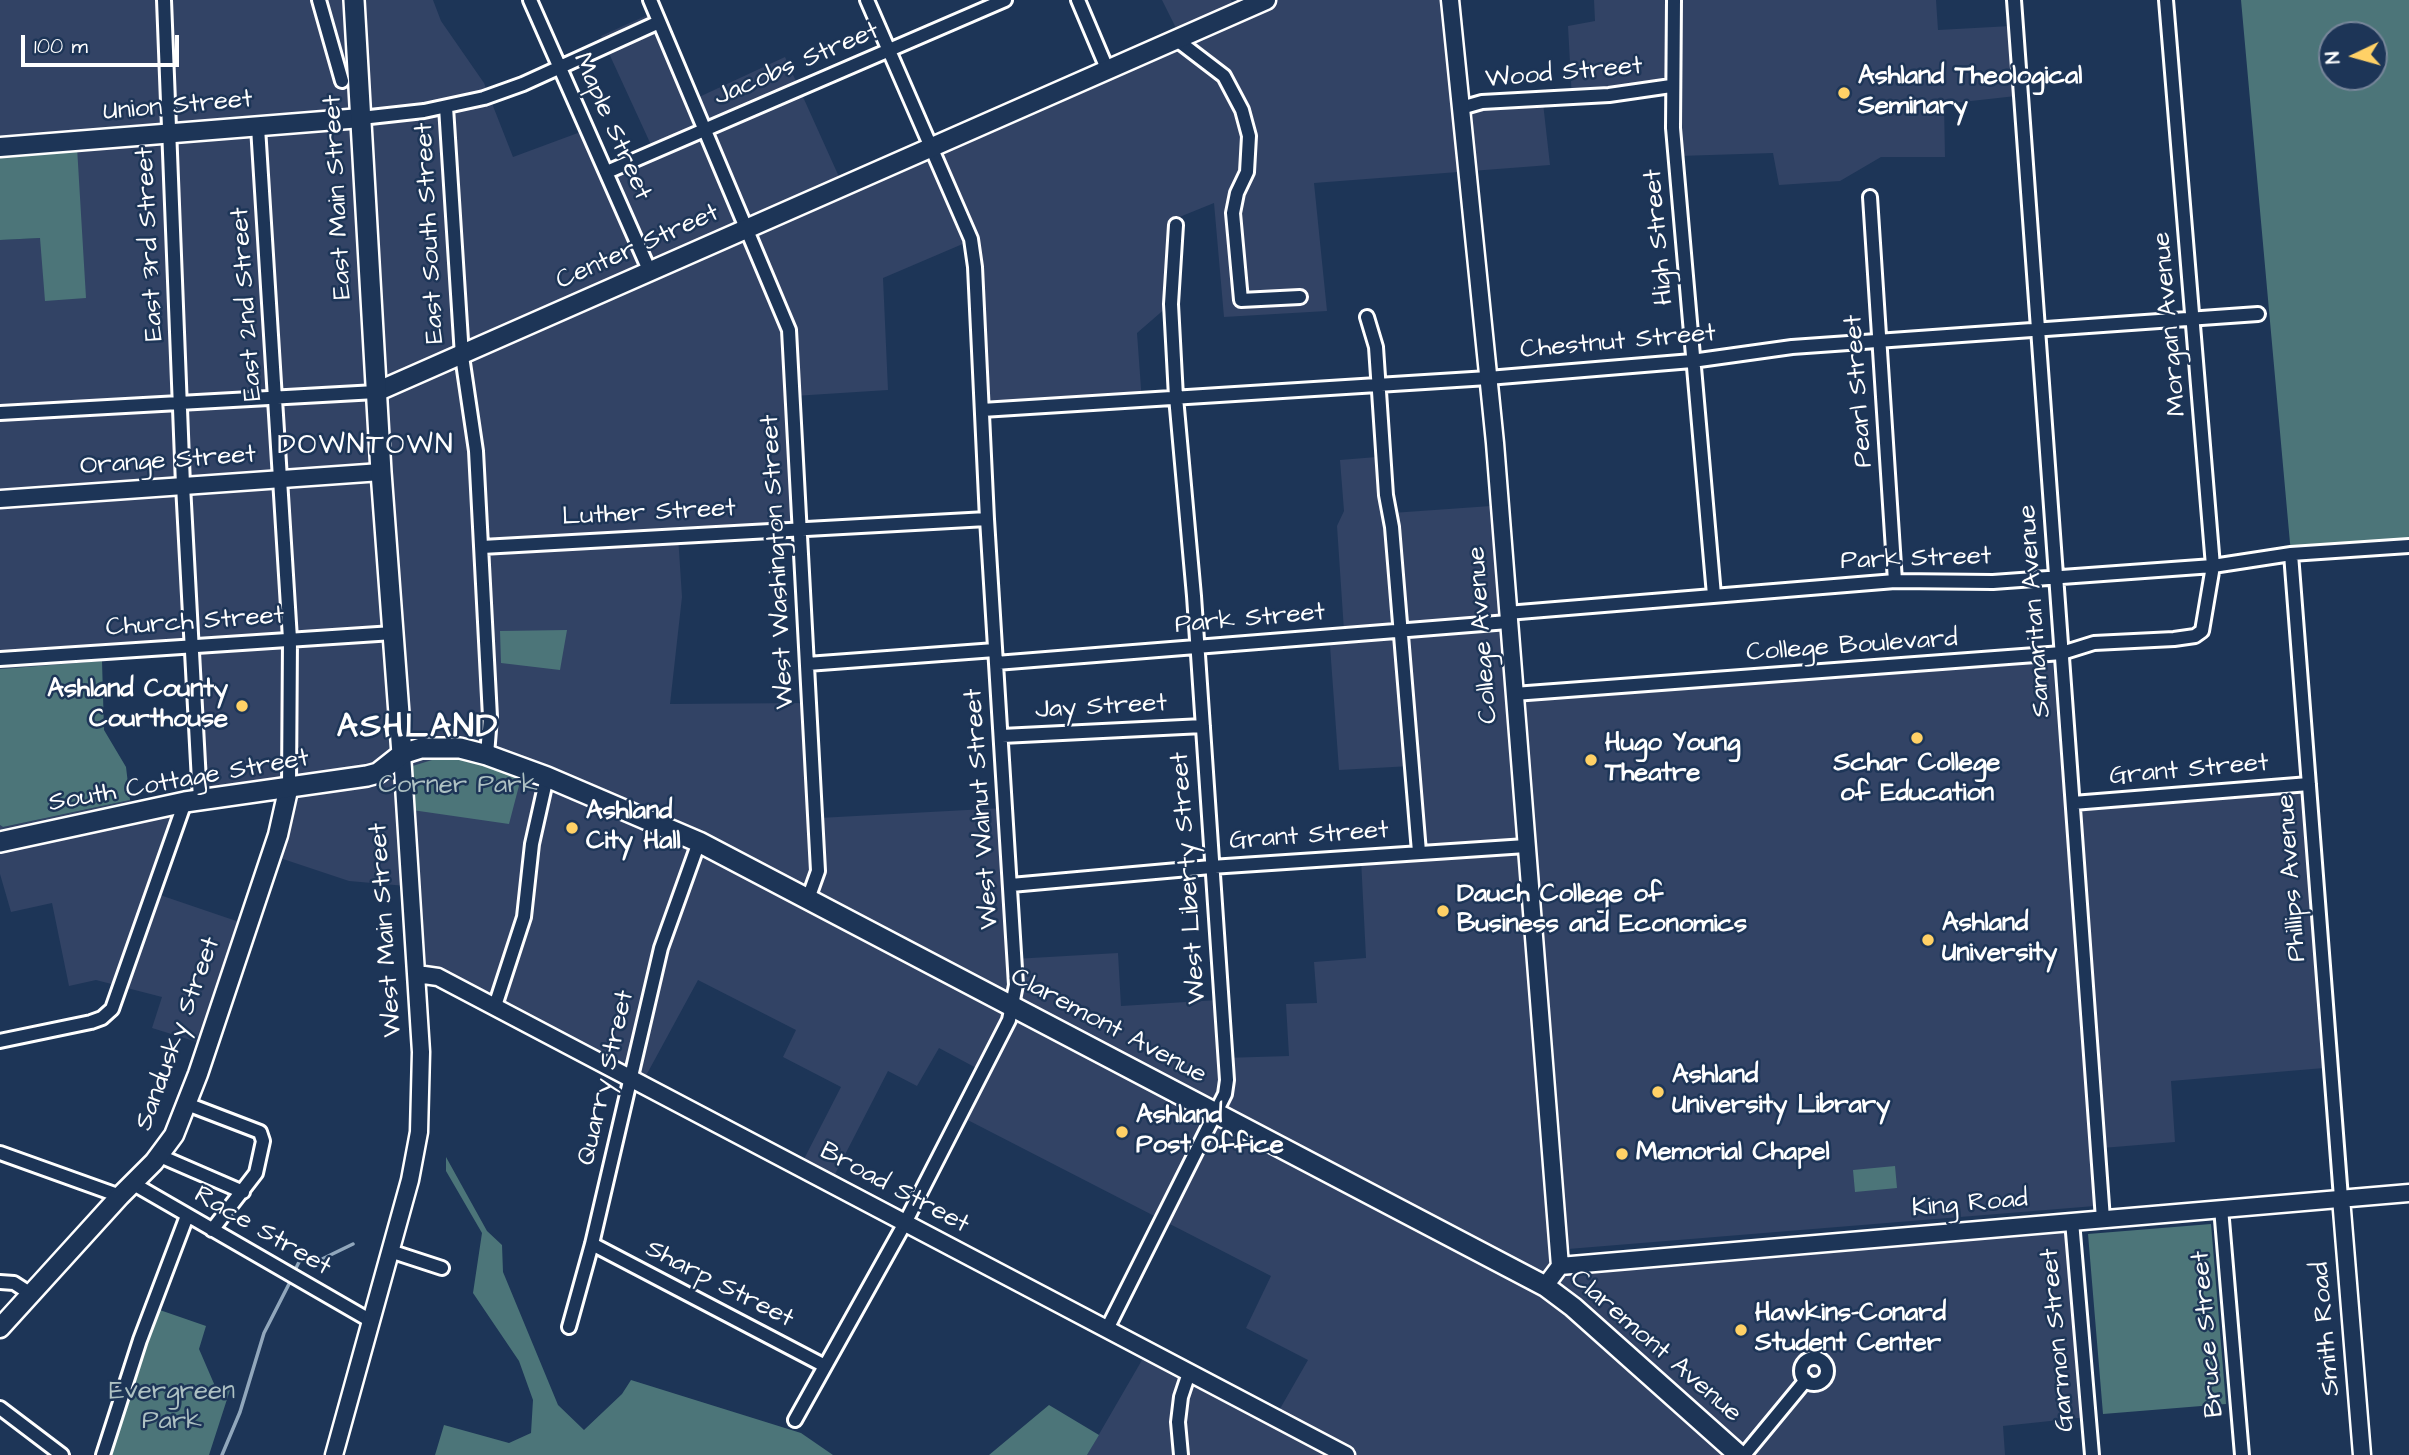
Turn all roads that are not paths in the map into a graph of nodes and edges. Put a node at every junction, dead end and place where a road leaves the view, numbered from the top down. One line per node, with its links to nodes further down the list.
1 (164, 0): 26 (street, East 3rd Street)
2 (319, 0): 19 (street)
3 (354, 0): 23 (main road, East Main Street)
4 (530, 0): 17 (street, Maple Street)
5 (650, 0): 14 (street, West Washington Street)
6 (867, 0): 16 (street, West Walnut Street)
7 (1004, 0): 16 (street, Jacobs Street)
8 (1078, 0): 18 (street)
9 (1266, 0): 15 (main road, Center Street)
10 (1450, 0): 22 (street, College Avenue)
11 (1674, 0): 20 (street, High Street)
12 (2014, 0): 38 (street, Samaritan Avenue)
13 (2166, 0): 37 (street, Morgan Avenue)
14 (659, 22): 17 (street); 25 (street, West Washington Street)
15 (1177, 40): 18 (main road, Center Street); 34 (street)
16 (889, 51): 25 (street, Jacobs Street); 28 (street, West Walnut Street)
17 (560, 67): 21 (street); 29 (street, Maple Street)
18 (1108, 71): 28 (main road, Center Street)
19 (342, 81)
20 (1671, 86): 22 (street, Wood Street); 41 (street, High Street)
21 (446, 107): 23 (street); 40 (street, East South Street)
22 (1461, 108): 42 (street, College Avenue)
23 (361, 118): 24 (main road, Union Street); 44 (main road, East Main Street)
24 (258, 127): 26 (main road, Union Street); 46 (street, East 2nd Street)
25 (705, 129): 29 (street, Jacobs Street); 32 (street, West Washington Street)
26 (169, 134): 27 (main road, Union Street); 47 (street, East 3rd Street)
27 (0, 147)
28 (932, 149): 32 (main road, Center Street); 48 (street, West Walnut Street)
29 (607, 173): 33 (street, Maple Street)
30 (1870, 197): 39 (street, Pearl Street)
31 (1176, 225): 45 (street, West Liberty Street)
32 (747, 228): 33 (main road, Center Street); 55 (street, West Washington Street)
33 (650, 272): 40 (main road, Center Street)
34 (1300, 297)
35 (2258, 314): 37 (street, Chestnut Street)
36 (1367, 317): 43 (street)
37 (2193, 319): 38 (street, Chestnut Street); 59 (street, Morgan Avenue)
38 (2038, 330): 39 (street, Chestnut Street); 60 (street, Samaritan Avenue)
39 (1878, 342): 41 (street, Chestnut Street); 61 (street, Pearl Street)
40 (461, 356): 44 (main road, Center Street); 57 (street, East South Street)
41 (1692, 361): 42 (street, Chestnut Street); 62 (street, High Street)
42 (1488, 378): 43 (street, Chestnut Street); 63 (street, College Avenue)
43 (1377, 383): 45 (street, Chestnut Street); 64 (street)
44 (376, 392): 46 (street, Center Street); 50 (main road, West Main Street)
45 (1176, 397): 48 (street, Chestnut Street); 69 (street, West Liberty Street)
46 (277, 399): 47 (street, Center Street); 51 (street, East 2nd Street)
47 (181, 403): 49 (street, Center Street); 52 (street, East 3rd Street)
48 (982, 410): 54 (street, West Walnut Street)
49 (0, 413)
50 (381, 472): 51 (street, Orange Street); 65 (main road, West Main Street)
51 (281, 478): 52 (street, Orange Street); 67 (street, East 2nd Street)
52 (183, 485): 53 (street, Orange Street); 68 (street, East 3rd Street)
53 (0, 499)
54 (987, 519): 55 (street, Luther Street); 71 (street, West Walnut Street)
55 (798, 528): 57 (street, Luther Street); 73 (street, West Washington Street)
56 (2409, 545): 58 (street, Park Street)
57 (482, 547): 78 (street, East South Street)
58 (2291, 554): 59 (street, Park Street); 80 (street, Phillips Avenue)
59 (2213, 566): 60 (street, Park Street); 66 (street, Morgan Avenue)
60 (2056, 576): 61 (street, Park Street); 70 (street, Samaritan Avenue)
61 (1895, 581): 62 (street, Park Street)
62 (1714, 595): 63 (street, Park Street)
63 (1508, 618): 64 (street, Park Street); 74 (street, College Avenue)
64 (1401, 631): 69 (street, Park Street); 87 (street)
65 (393, 633): 67 (street, Church Street); 77 (main road, West Main Street)
66 (2192, 637): 70 (street, College Boulevard)
67 (290, 639): 68 (street, Church Street); 81 (street, East 2nd Street)
68 (192, 646): 72 (street, Church Street); 82 (street, East 3rd Street)
69 (1198, 647): 71 (street, Park Street); 75 (street, West Liberty Street)
70 (2062, 653): 74 (street, College Boulevard); 83 (street, Samaritan Avenue)
71 (995, 656): 73 (street, Park Street); 76 (street, West Walnut Street)
72 (0, 659)
73 (807, 664): 90 (street, West Washington Street)
74 (1514, 694): 86 (street, College Avenue)
75 (1203, 726): 76 (street, Jay Street); 88 (street, West Liberty Street)
76 (1002, 736): 89 (street, West Walnut Street)
77 (402, 754): 78 (main road, Claremont Avenue); 81 (main road, South Cottage Street); 91 (street, West Main Street)
78 (487, 755): 79 (main road, Claremont Avenue)
79 (547, 777): 85 (main road, Claremont Avenue); 92 (street)
80 (2309, 784): 83 (street, Grant Street); 103 (street, Phillips Avenue)
81 (289, 786): 82 (main road, South Cottage Street); 96 (main road, Sandusky Street)
82 (192, 801): 84 (main road, South Cottage Street); 94 (street)
83 (2073, 803): 106 (street, Samaritan Avenue)
84 (0, 842)
85 (699, 842): 90 (main road, Claremont Avenue); 95 (street, Quarry Street)
86 (1527, 846): 87 (street, Grant Street); 112 (street, College Avenue)
87 (1419, 852): 88 (street, Grant Street)
88 (1211, 867): 89 (street, Grant Street); 97 (street, West Liberty Street)
89 (1011, 885): 93 (street, West Walnut Street)
90 (808, 899): 93 (main road, Claremont Avenue)
91 (417, 974): 92 (street, Broad Street); 111 (street, West Main Street)
92 (495, 1006): 95 (street, Broad Street)
93 (1013, 1006): 97 (main road, Claremont Avenue); 108 (street, West Walnut Street)
94 (0, 1041)
95 (631, 1079): 108 (street, Broad Street); 110 (street, Quarry Street)
96 (187, 1104): 99 (main road, Sandusky Street); 101 (street)
97 (1215, 1112): 115 (main road, Claremont Avenue); 120 (street, West Liberty Street)
98 (0, 1153): 100 (street, Race Street)
99 (160, 1156): 100 (main road, Sandusky Street); 101 (street)
100 (126, 1189): 105 (street, Race Street); 116 (main road, Sandusky Street)
101 (243, 1192): 109 (street)
102 (2409, 1193): 103 (street, King Road)
103 (2341, 1198): 104 (street, King Road); 134 (street, Smith Road)
104 (2221, 1208): 106 (street, King Road); 133 (street, Bruce Street)
105 (187, 1216): 109 (street, Race Street); 127 (street)
106 (2103, 1219): 107 (street, King Road)
107 (2072, 1222): 112 (street, King Road); 132 (street, Garmon Street)
108 (905, 1223): 120 (street, Broad Street); 121 (street, West Walnut Street)
109 (212, 1230): 117 (street, Race Street)
110 (592, 1244): 118 (street, Quarry Street); 121 (street, Sharp Street)
111 (390, 1251): 113 (street); 117 (street, West Main Street)
112 (1560, 1266): 115 (street)
113 (442, 1268)
114 (0, 1282): 116 (street)
115 (1545, 1286): 131 (main road, Claremont Avenue)
116 (31, 1294): 119 (main road, Sandusky Street)
117 (371, 1321): 128 (street, West Main Street)
118 (569, 1327)
119 (0, 1328)
120 (1107, 1329): 122 (street, Broad Street)
121 (825, 1366): 125 (street, West Walnut Street)
122 (1189, 1373): 129 (street); 130 (street, Broad Street)
123 (1806, 1380): 131 (street)
124 (0, 1408): 126 (street)
125 (795, 1420)
126 (62, 1455)
127 (103, 1455)
128 (334, 1455)
129 (1181, 1455)
130 (1346, 1455)
131 (1742, 1455)
132 (2092, 1455)
133 (2242, 1455)
134 (2362, 1455)

